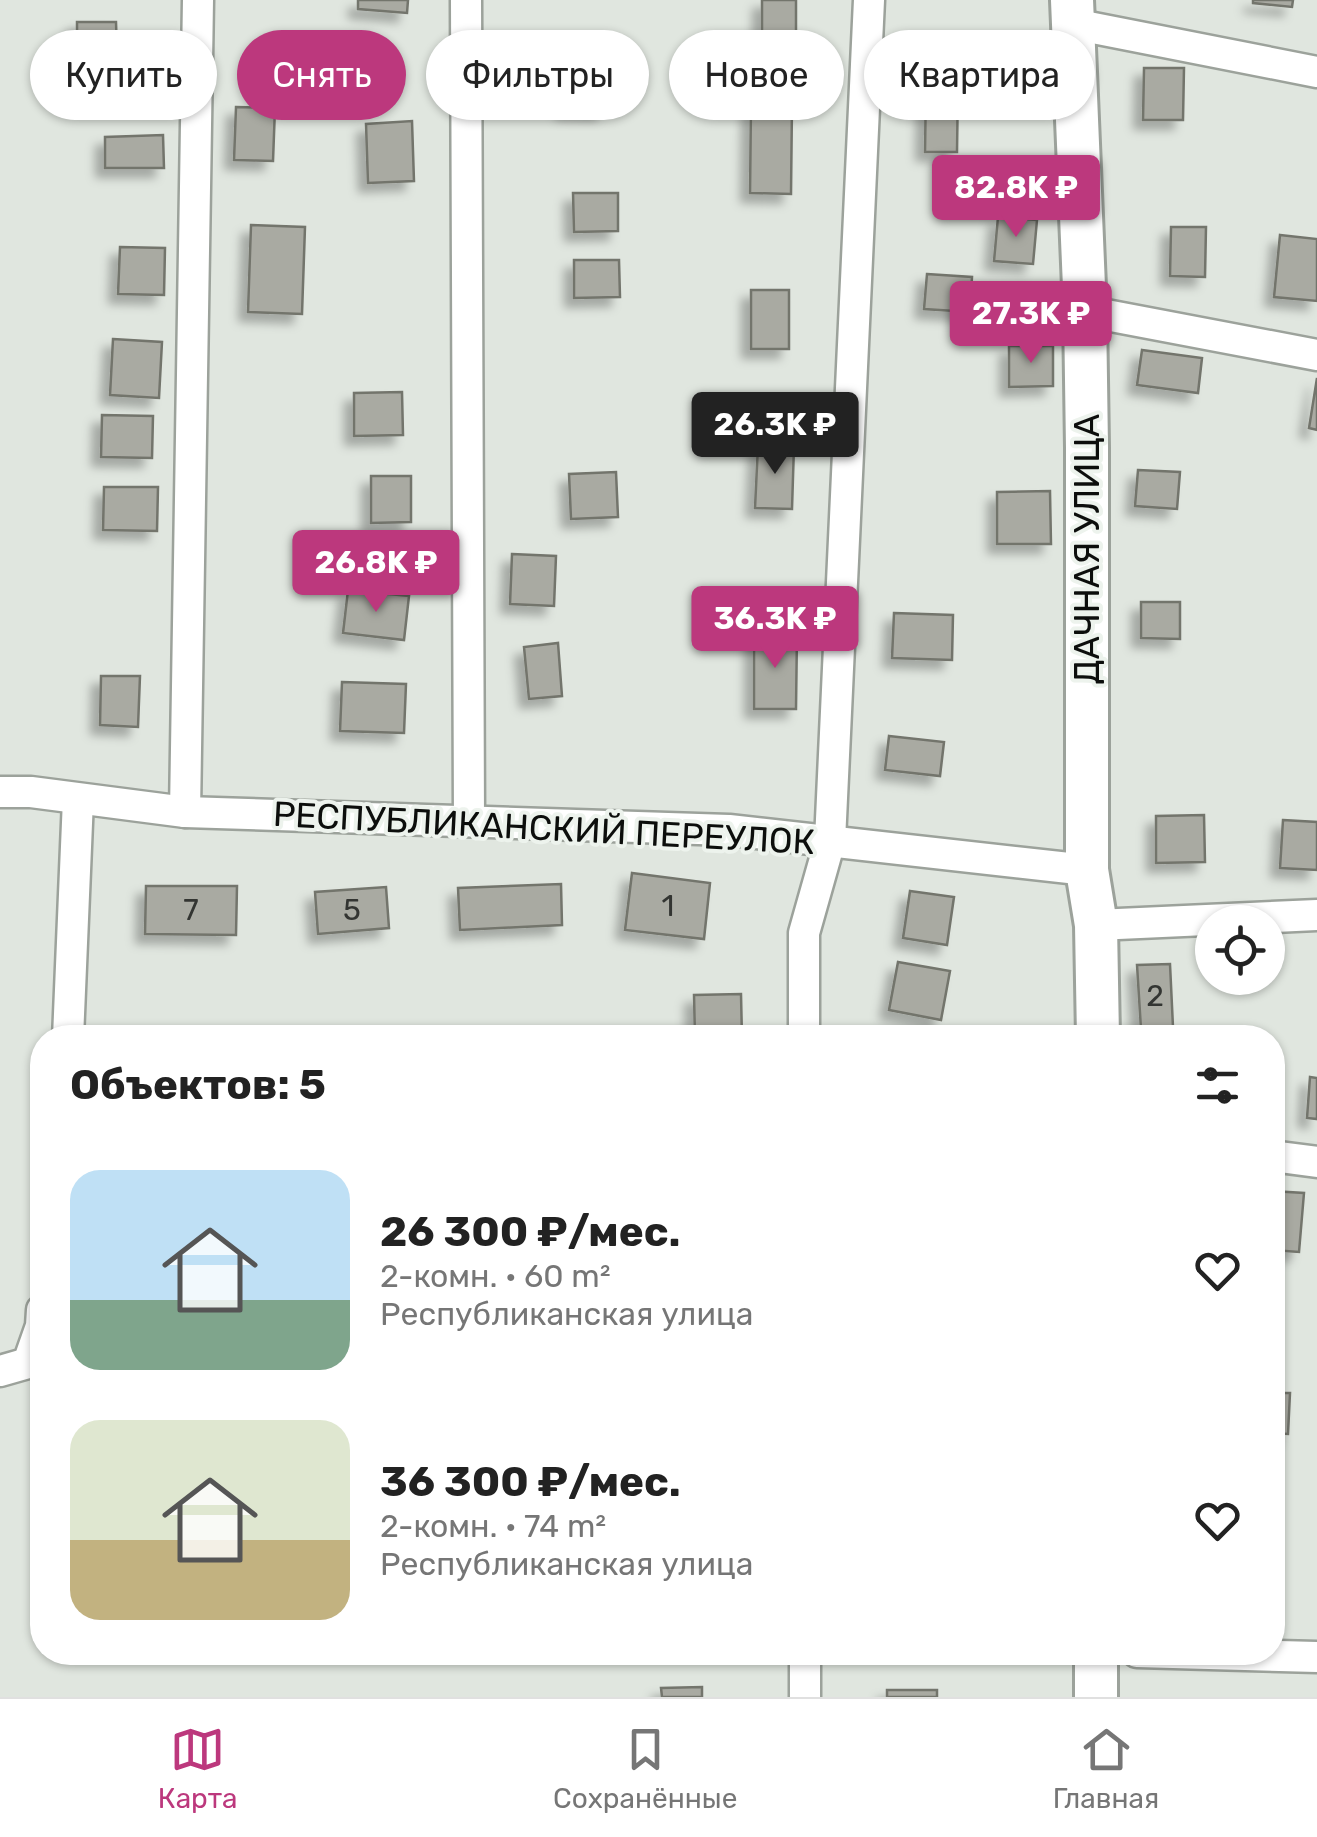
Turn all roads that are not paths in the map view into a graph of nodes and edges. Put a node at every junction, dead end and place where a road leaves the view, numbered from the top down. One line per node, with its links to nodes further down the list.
1 (198, 0): 10 (street)
2 (466, 0): 11 (street)
3 (869, 0): 12 (street)
4 (1073, 12): 5 (street); 6 (street, ДАЧНАЯ УЛИЦА)
5 (1317, 72)
6 (1085, 311): 7 (street); 13 (street, ДАЧНАЯ УЛИЦА)
7 (1317, 356)
8 (0, 792): 9 (street, РЕСПУБЛИКАНСКИЙ ПЕРЕУЛОК)
9 (78, 799): 10 (street, РЕСПУБЛИКАНСКИЙ ПЕРЕУЛОК); 16 (street)
10 (185, 812): 11 (street, РЕСПУБЛИКАНСКИЙ ПЕРЕУЛОК)
11 (469, 820): 12 (street, РЕСПУБЛИКАНСКИЙ ПЕРЕУЛОК)
12 (830, 841): 13 (street, РЕСПУБЛИКАНСКИЙ ПЕРЕУЛОК); 17 (street)
13 (1087, 870): 15 (street, ДАЧНАЯ УЛИЦА)
14 (1317, 915): 15 (street)
15 (1096, 925): 18 (street, ДАЧНАЯ УЛИЦА)
16 (69, 1025)
17 (804, 1025)
18 (1098, 1025)
19 (1285, 1158): 20 (street)
20 (1317, 1162)
21 (30, 1357): 22 (street)
22 (0, 1371)
23 (1285, 1656): 24 (street)
24 (1317, 1657)
25 (804, 1665): 27 (street)
26 (1096, 1665): 28 (street)
27 (805, 1697)
28 (1096, 1697)

